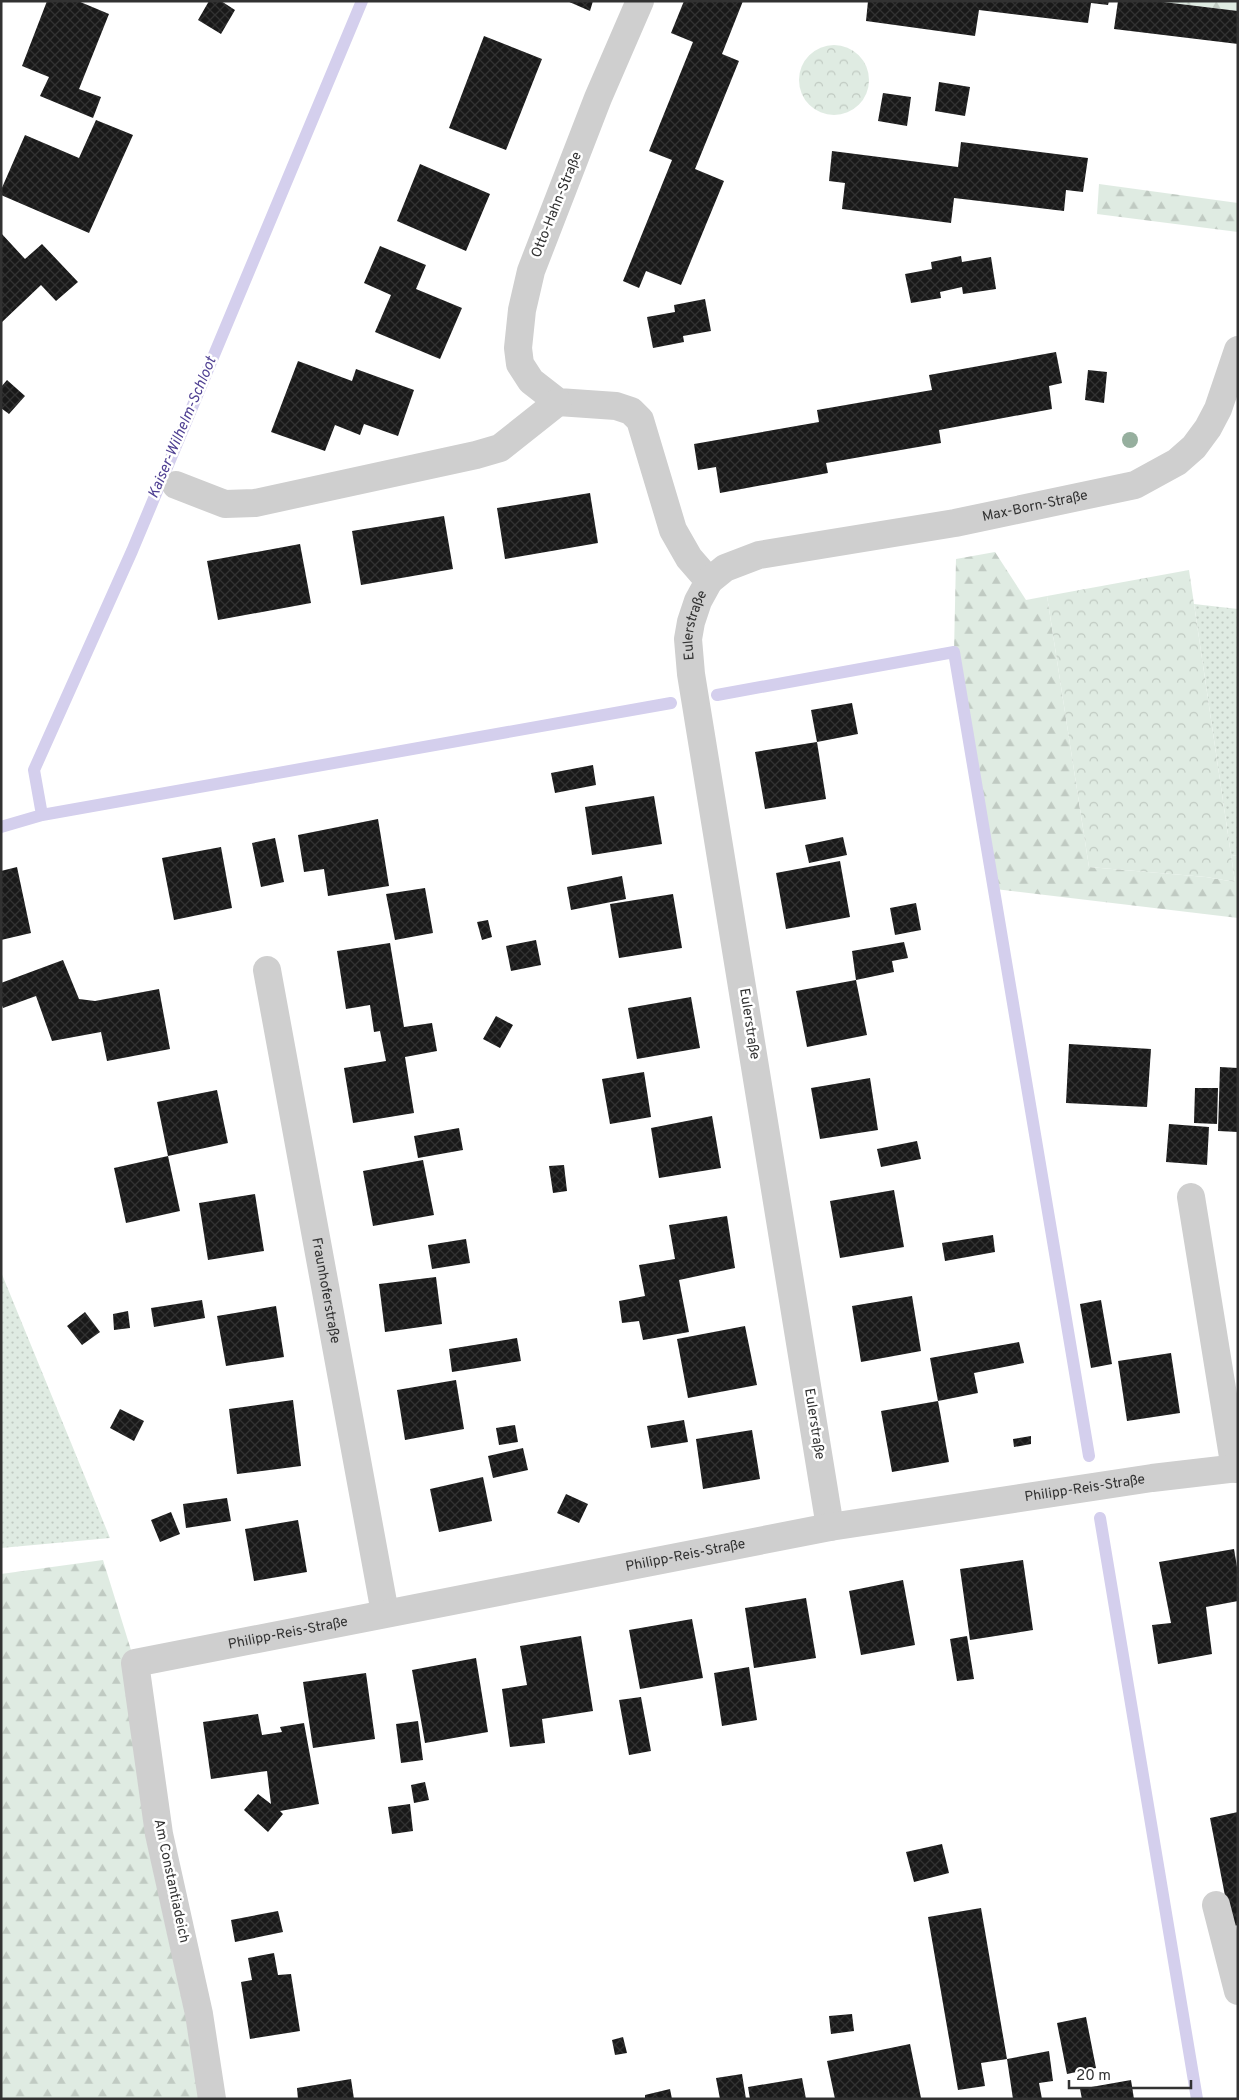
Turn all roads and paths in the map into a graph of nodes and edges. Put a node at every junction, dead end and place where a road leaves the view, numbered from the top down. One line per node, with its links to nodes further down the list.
1 (640, 1): 3 (street, Otto-Hahn-Straße)
2 (1238, 350): 5 (street, Max-Born-Straße)
3 (558, 402): 4 (street); 6 (street)
4 (176, 484)
5 (759, 555): 6 (street, Eulerstraße)
6 (708, 581): 10 (street, Eulerstraße)
7 (267, 970): 11 (street, Fraunhoferstraße)
8 (1191, 1197): 9 (street)
9 (1237, 1469): 10 (street, Philipp-Reis-Straße)
10 (830, 1527): 11 (street, Philipp-Reis-Straße)
11 (385, 1613): 12 (street, Philipp-Reis-Straße)
12 (135, 1663): 15 (street, Am Constantiadeich)
13 (1216, 1905): 14 (street)
14 (1238, 1991)
15 (212, 2099)

